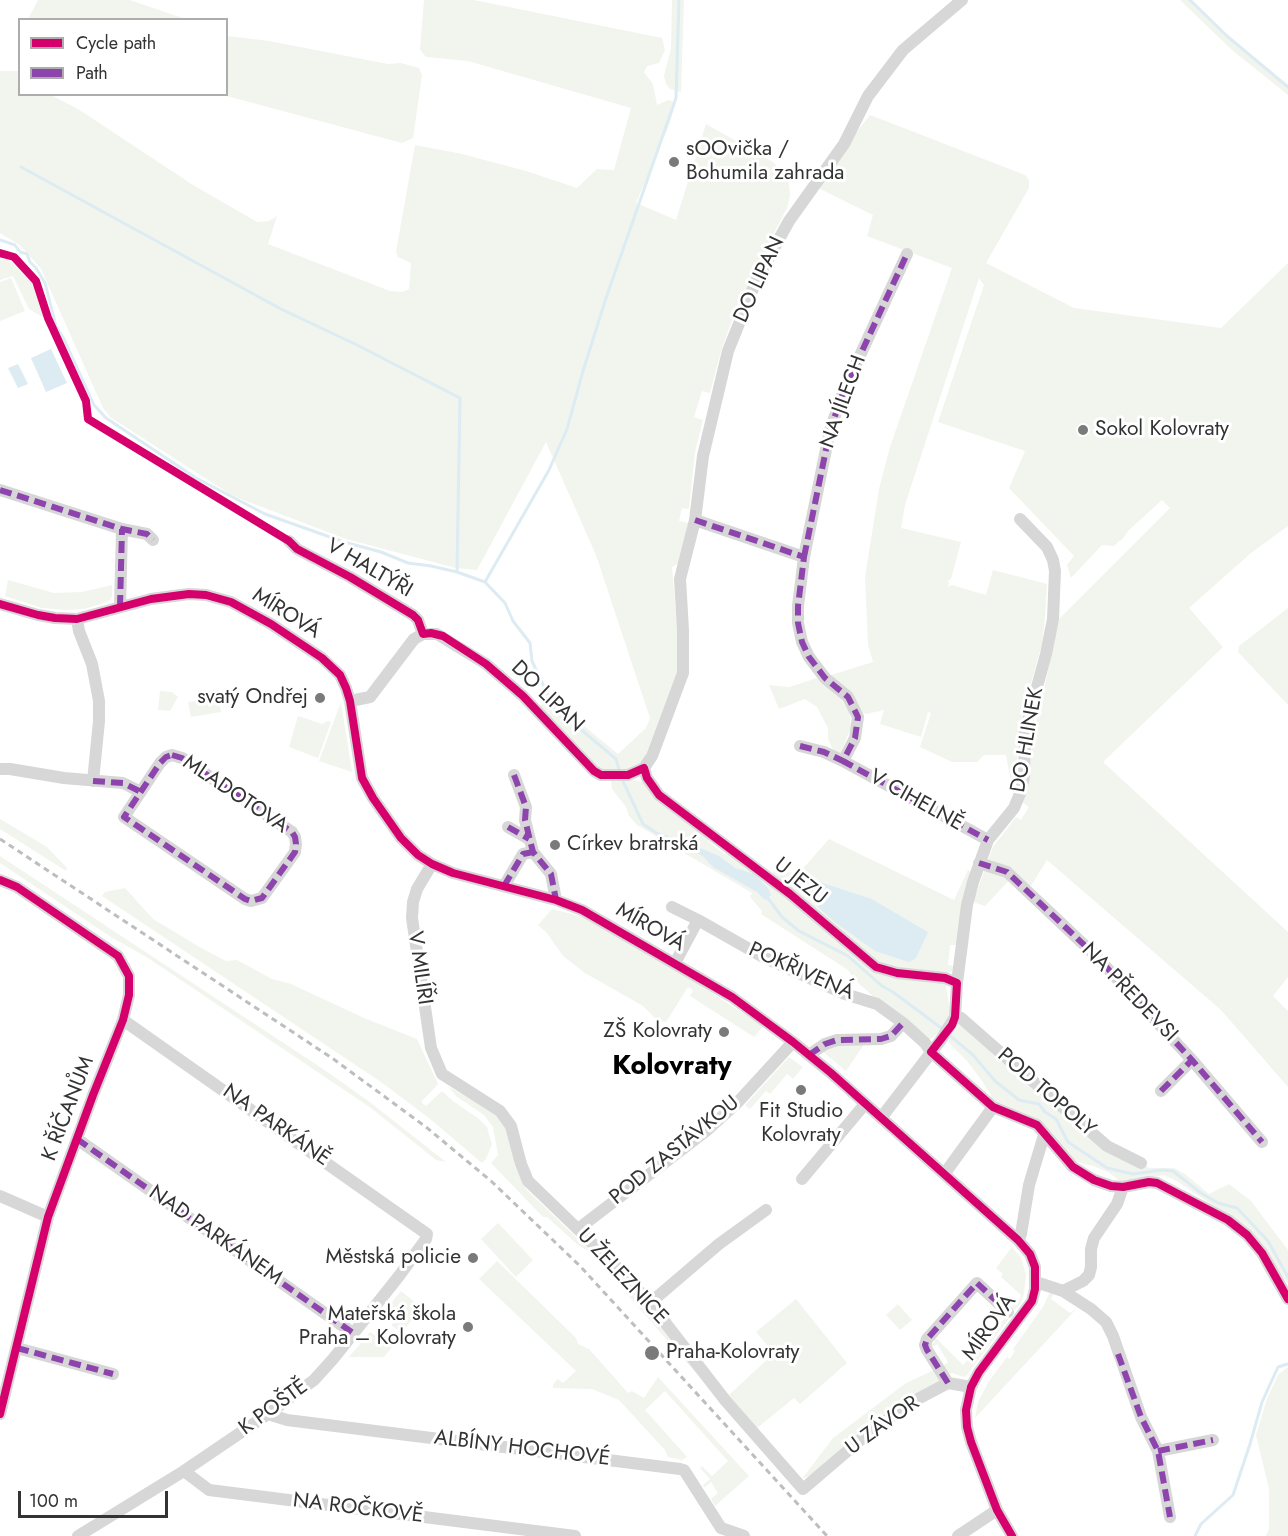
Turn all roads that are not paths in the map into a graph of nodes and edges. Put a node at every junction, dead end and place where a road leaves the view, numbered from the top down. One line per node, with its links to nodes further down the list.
1 (962, 0): 5 (street, DO LIPAN)
2 (907, 254): 9 (street, NA JÍLECH)
3 (0, 490): 6 (street)
4 (1020, 519): 24 (street, DO HLINEK)
5 (695, 520): 9 (street); 17 (street, DO LIPAN)
6 (122, 529): 7 (street); 11 (street)
7 (153, 540)
8 (289, 541): 13 (street, V HALTÝŘI)
9 (804, 557): 16 (street, V CIHELNĚ)
10 (0, 604): 12 (street, MÍROVÁ)
11 (120, 607): 12 (street, MÍROVÁ); 14 (street, MÍROVÁ)
12 (77, 619): 20 (street)
13 (423, 634): 14 (street); 17 (street, DO LIPAN)
14 (350, 701): 27 (street, MÍROVÁ)
15 (800, 746): 16 (street, V CIHELNĚ)
16 (843, 761): 24 (street, V CIHELNĚ)
17 (644, 768): 34 (street, U JEZU)
18 (0, 769): 20 (street)
19 (514, 775): 23 (street)
20 (93, 781): 21 (street)
21 (141, 792): 21 (street, MLADOTOVA)
22 (508, 827): 23 (street)
23 (529, 838): 25 (street)
24 (988, 840): 26 (street, DO HLINEK)
25 (533, 852): 29 (street); 30 (street)
26 (979, 863): 34 (street, DO HLINEK); 41 (street, NA PŘEDEVSI)
27 (432, 864): 29 (street, MÍROVÁ); 42 (street, V MILÍŘI)
28 (0, 880): 35 (street, K ŘÍČANŮM)
29 (504, 886): 30 (street, MÍROVÁ)
30 (555, 900): 33 (street, MÍROVÁ)
31 (672, 907): 32 (street, POKŘIVENÁ)
32 (698, 920): 33 (street); 37 (street, POKŘIVENÁ)
33 (675, 963): 38 (street, MÍROVÁ)
34 (957, 983): 36 (street, DO HLINEK)
35 (123, 1020): 48 (street, K ŘÍČANŮM); 58 (street, NA PARKÁNĚ)
36 (953, 1021): 39 (street); 50 (street, POD TOPOLY)
37 (903, 1023): 39 (street, POKŘIVENÁ); 40 (street)
38 (793, 1042): 40 (street, MÍROVÁ); 57 (street, POD ZASTÁVKOU)
39 (931, 1053): 45 (street, POKŘIVENÁ); 46 (street)
40 (809, 1056): 44 (street, MÍROVÁ)
41 (1192, 1060): 43 (street); 49 (street, NA PŘEDEVSI)
42 (442, 1074): 57 (street, U ŽELEZNICE)
43 (1161, 1091)
44 (865, 1104): 46 (street, MÍROVÁ); 52 (street)
45 (993, 1107): 47 (street, POKŘIVENÁ); 51 (street)
46 (881, 1118): 51 (street, MÍROVÁ)
47 (1044, 1135): 53 (street, POKŘIVENÁ); 59 (street)
48 (77, 1139): 56 (street, K ŘÍČANŮM); 65 (street, NAD PARKÁNEM)
49 (1262, 1142)
50 (1140, 1162)
51 (945, 1173): 59 (street, MÍROVÁ)
52 (802, 1179)
53 (1122, 1187): 61 (street); 62 (street)
54 (0, 1196): 56 (street)
55 (766, 1210): 63 (street)
56 (48, 1217): 66 (street, K ŘÍČANŮM)
57 (578, 1229): 63 (street, U ŽELEZNICE)
58 (427, 1234): 65 (street, K POŠTĚ)
59 (1018, 1240): 60 (street, MÍROVÁ)
60 (1036, 1282): 61 (street); 70 (street, MÍROVÁ)
61 (1063, 1291): 74 (street)
62 (1288, 1299)
63 (650, 1303): 76 (street, U ŽELEZNICE)
64 (1008, 1312): 68 (street)
65 (353, 1333): 72 (street, K POŠTĚ)
66 (17, 1348): 67 (street); 69 (street, K ŘÍČANŮM)
67 (112, 1374)
68 (948, 1383): 70 (street); 76 (street, U ZÁVOR)
69 (3, 1386): 71 (street, K ŘÍČANŮM)
70 (971, 1387): 77 (street, MÍROVÁ)
71 (0, 1414)
72 (268, 1414): 75 (street, K POŠTĚ); 79 (street, ALBÍNY HOCHOVÉ)
73 (1213, 1440): 74 (street)
74 (1158, 1450): 78 (street)
75 (184, 1471): 80 (street, K POŠTĚ); 81 (street, NA ROČKOVĚ)
76 (803, 1489)
77 (997, 1510): 83 (street); 84 (street, MÍROVÁ)
78 (1170, 1517)
79 (719, 1532): 82 (street, ALBÍNY HOCHOVÉ)
80 (78, 1536)
81 (575, 1536)
82 (744, 1536)
83 (958, 1536)
84 (1012, 1536)

